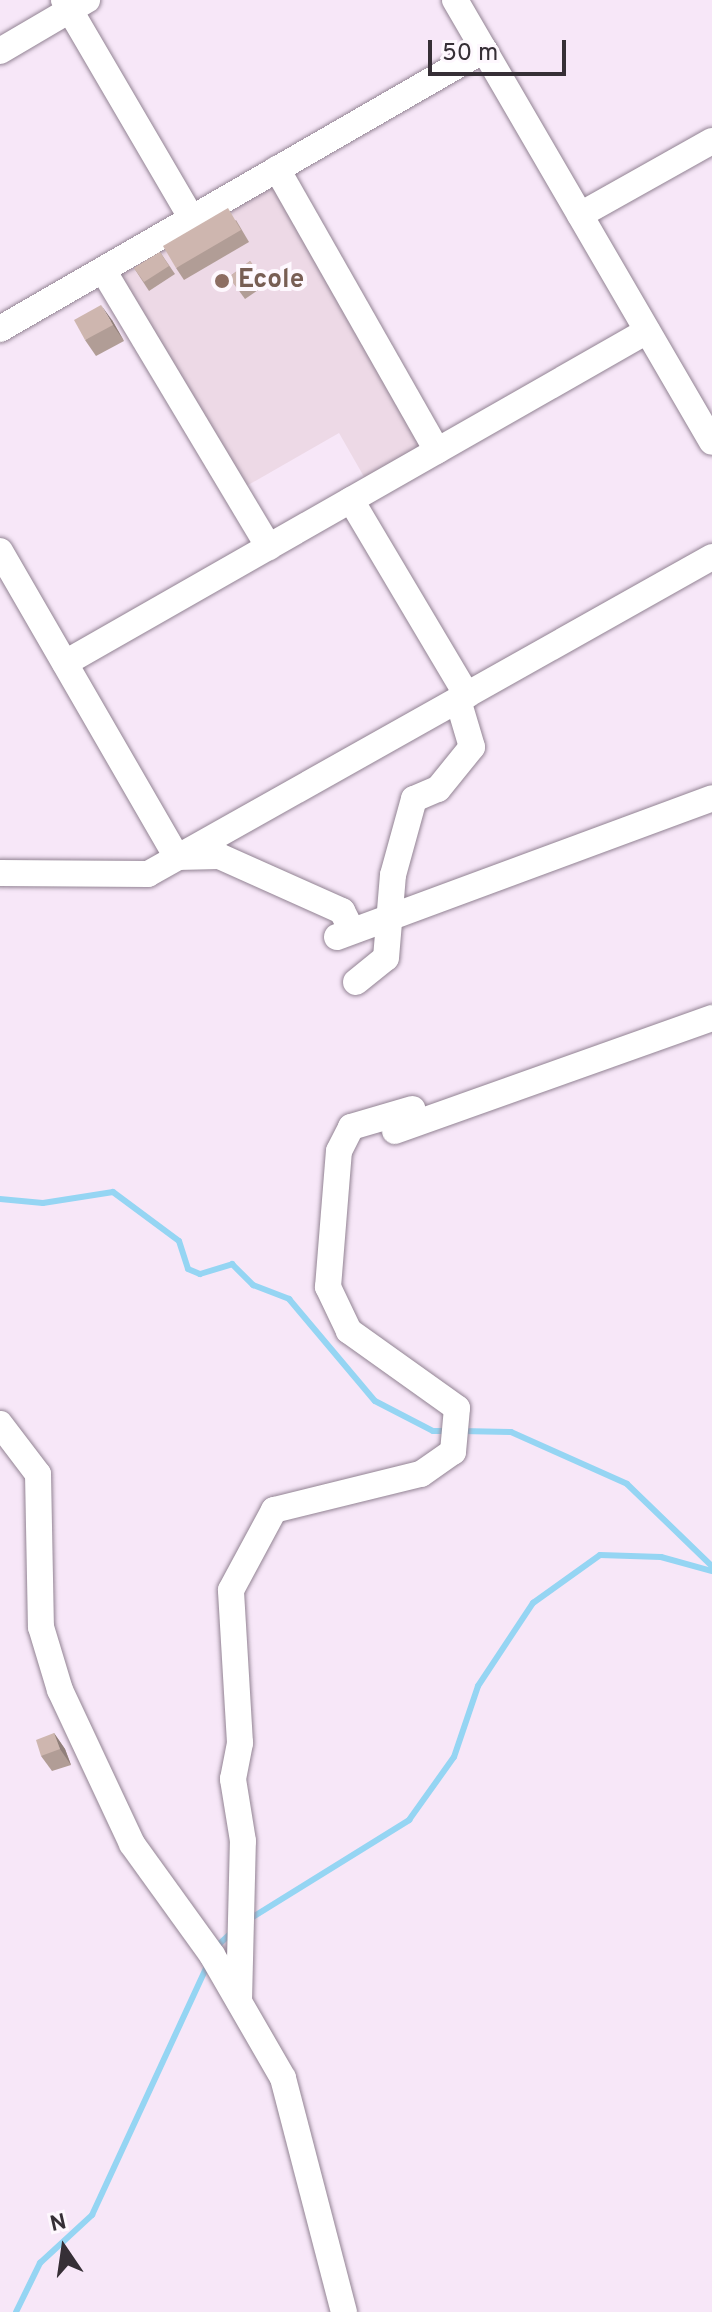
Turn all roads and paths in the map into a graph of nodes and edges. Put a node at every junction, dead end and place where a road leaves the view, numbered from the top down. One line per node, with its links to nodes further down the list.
1 (455, 0): 3 (street)
2 (73, 3): 4 (street); 8 (street)
3 (484, 50): 6 (street); 7 (street)
4 (0, 51)
5 (712, 141): 7 (street)
6 (277, 169): 8 (street); 13 (street)
7 (580, 215): 11 (street)
8 (192, 219): 9 (street)
9 (103, 270): 10 (street); 15 (street)
10 (0, 329)
11 (647, 331): 12 (street); 13 (street)
12 (712, 442)
13 (437, 451): 14 (street)
14 (351, 500): 15 (street); 19 (street)
15 (269, 547): 18 (street)
16 (0, 551): 18 (street)
17 (712, 557): 19 (street)
18 (65, 663): 21 (street)
19 (463, 697): 21 (street); 23 (street)
20 (712, 798): 23 (street)
21 (177, 857): 22 (street); 23 (street)
22 (0, 873)
23 (391, 917): 24 (street)
24 (356, 982)
25 (712, 1018): 27 (street)
26 (412, 1109): 27 (street)
27 (334, 1153): 29 (street)
28 (0, 1424): 29 (street)
29 (239, 2001): 30 (street)
30 (344, 2312)

